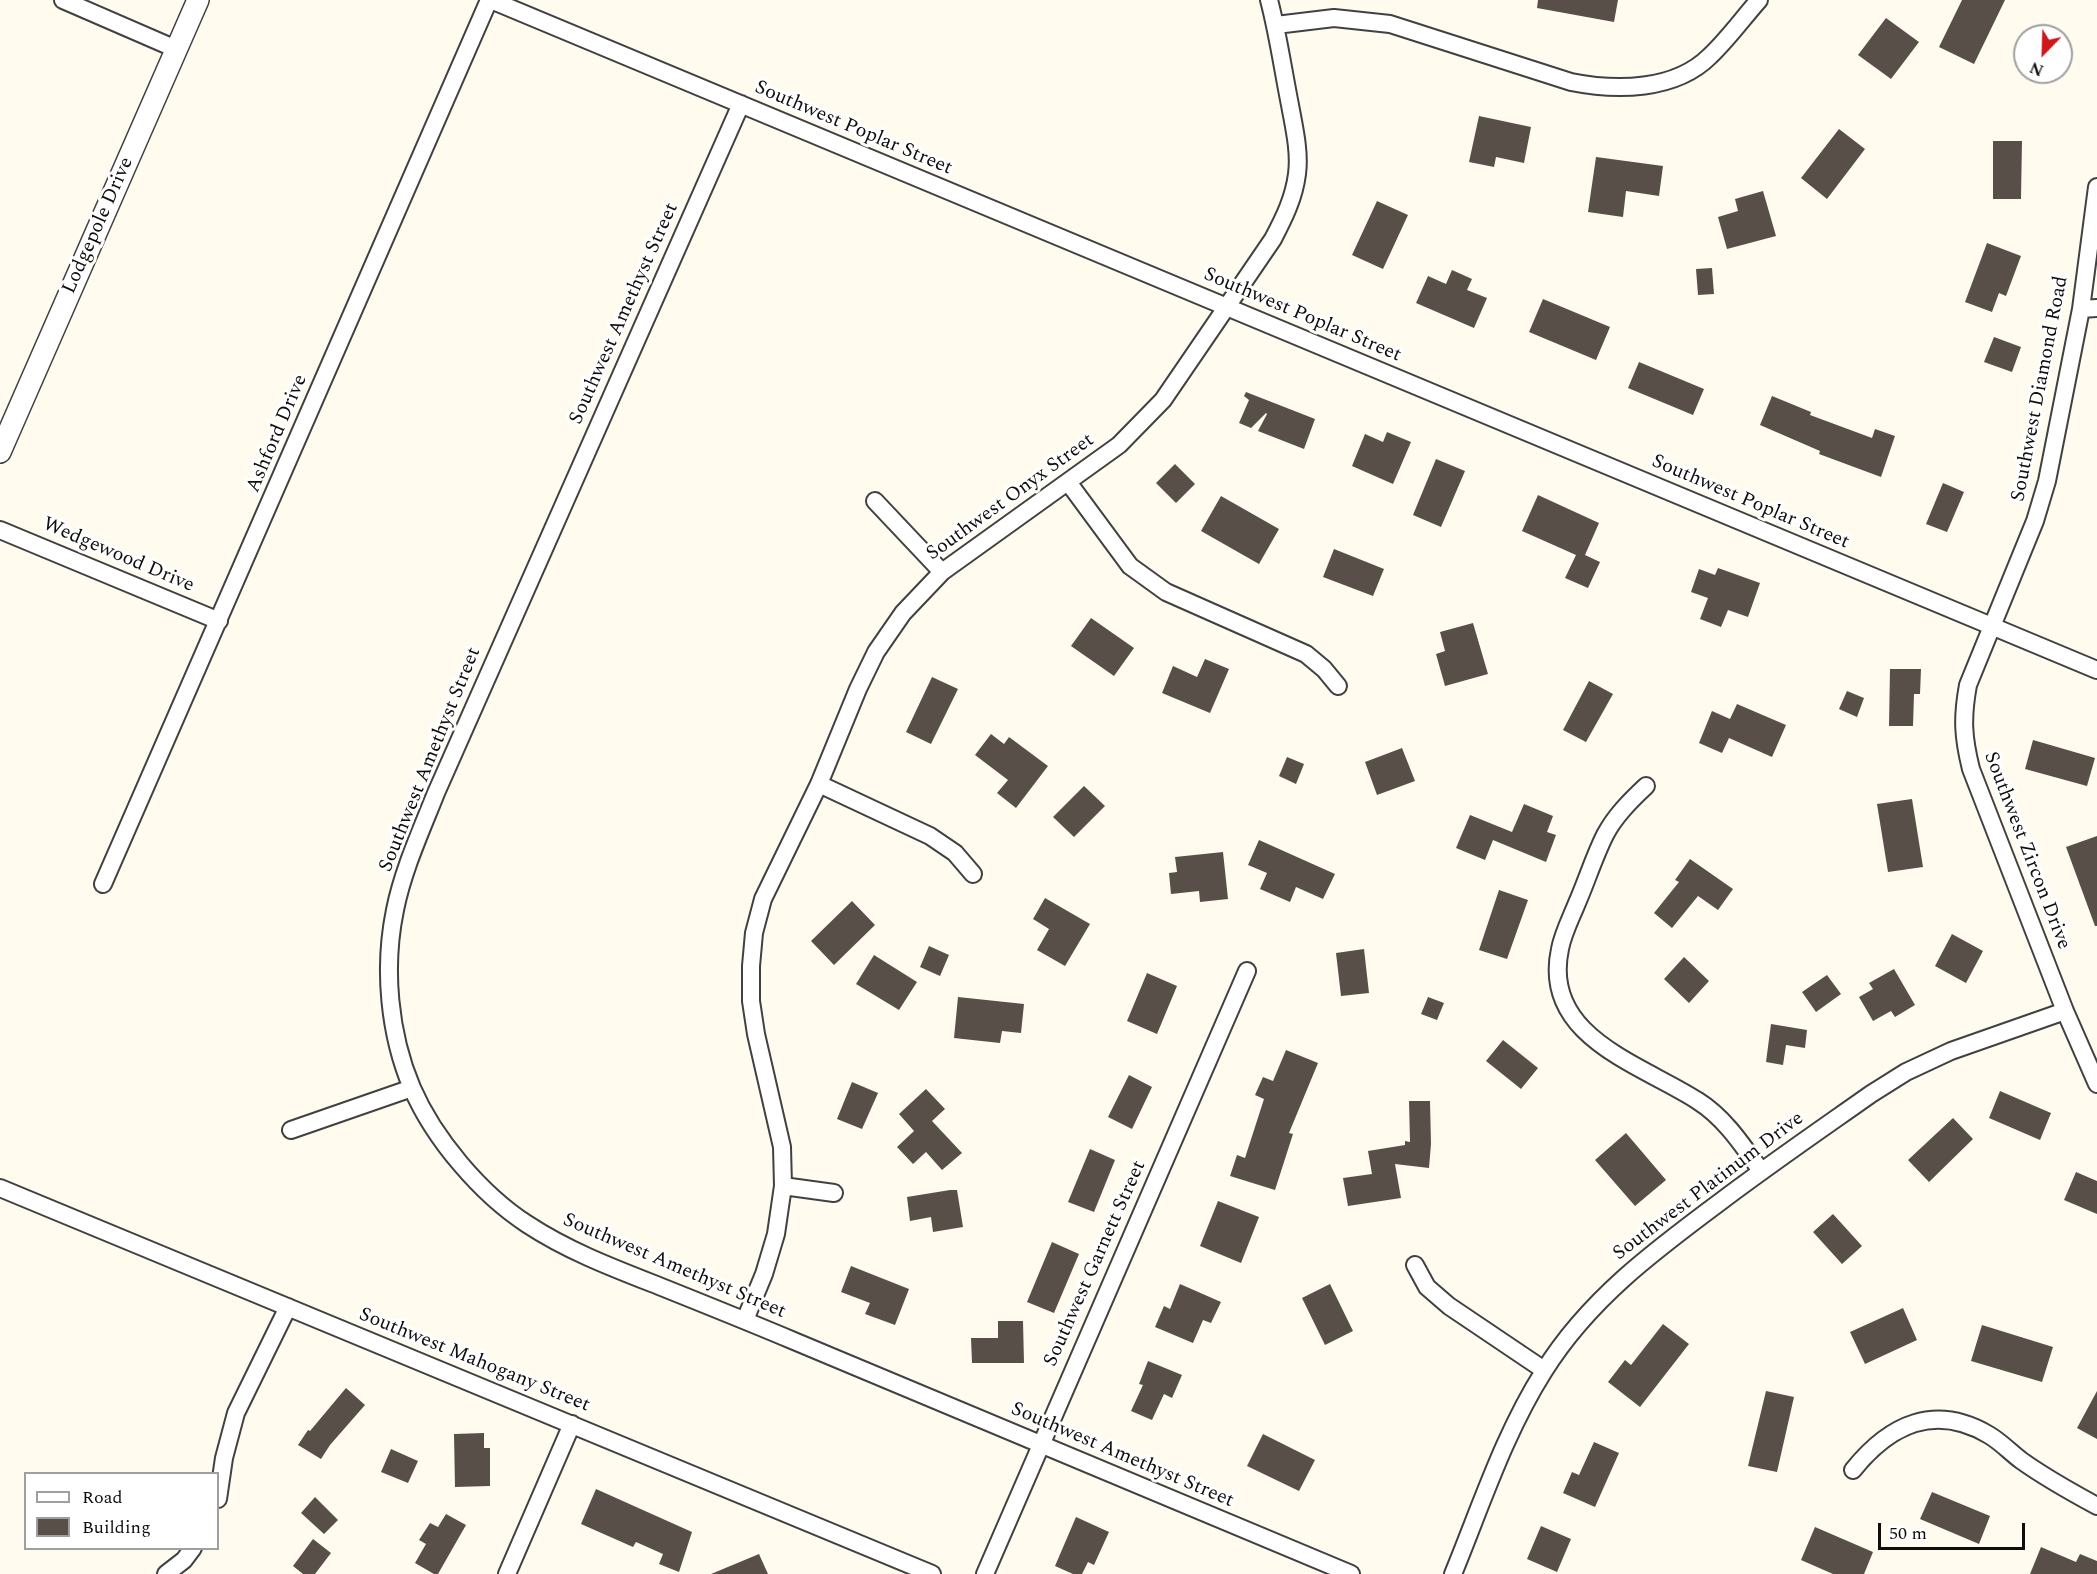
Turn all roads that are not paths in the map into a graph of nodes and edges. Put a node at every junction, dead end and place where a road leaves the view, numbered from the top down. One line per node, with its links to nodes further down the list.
1 (63, 0): 7 (street)
2 (198, 0): 7 (street, Lodgepole Drive)
3 (490, 0): 8 (street, Southwest Poplar Street); 17 (street, Ashford Drive)
4 (1269, 0): 6 (street, Southwest Onyx Street)
5 (1759, 0): 6 (street)
6 (1276, 26): 10 (street, Southwest Onyx Street)
7 (176, 49): 12 (street, Lodgepole Drive)
8 (741, 105): 10 (street, Southwest Poplar Street); 28 (street, Southwest Amethyst Street)
9 (2097, 187): 11 (street, Southwest Diamond Road)
10 (1227, 308): 13 (street, Southwest Onyx Street); 18 (street, Southwest Poplar Street)
11 (2089, 309): 18 (street, Southwest Diamond Road)
12 (0, 452)
13 (1068, 482): 16 (street, Southwest Onyx Street); 20 (street)
14 (874, 501): 16 (street)
15 (0, 530): 17 (street, Wedgewood Drive)
16 (942, 572): 21 (street, Southwest Onyx Street)
17 (219, 621): 24 (street, Ashford Drive)
18 (1992, 627): 19 (street, Southwest Poplar Street); 26 (street, Southwest Zircon Drive)
19 (2097, 670)
20 (1338, 686)
21 (819, 784): 23 (street); 31 (street, Southwest Onyx Street)
22 (1646, 786): 30 (street)
23 (974, 874)
24 (103, 884)
25 (1246, 971): 39 (street, Southwest Garnett Street)
26 (2065, 1011): 27 (street, Southwest Zircon Drive); 30 (street, Southwest Platinum Drive)
27 (2097, 1084)
28 (412, 1088): 29 (street); 36 (street, Southwest Amethyst Street)
29 (291, 1130)
30 (1761, 1172): 37 (street, Southwest Platinum Drive)
31 (783, 1186): 33 (street); 36 (street, Southwest Onyx Street)
32 (0, 1188): 35 (street, Southwest Mahogany Street)
33 (834, 1193)
34 (1415, 1265): 37 (street)
35 (288, 1307): 38 (street, Southwest Mahogany Street); 41 (street)
36 (745, 1320): 39 (street, Southwest Amethyst Street)
37 (1544, 1370): 49 (street, Southwest Platinum Drive)
38 (573, 1424): 45 (street); 46 (street, Southwest Mahogany Street)
39 (1040, 1444): 47 (street, Southwest Garnett Street); 48 (street, Southwest Amethyst Street)
40 (1853, 1470): 42 (street)
41 (219, 1492)
42 (2097, 1506)
43 (192, 1550): 44 (street)
44 (166, 1574)
45 (507, 1574)
46 (932, 1574)
47 (985, 1574)
48 (1350, 1574)
49 (1453, 1574)

